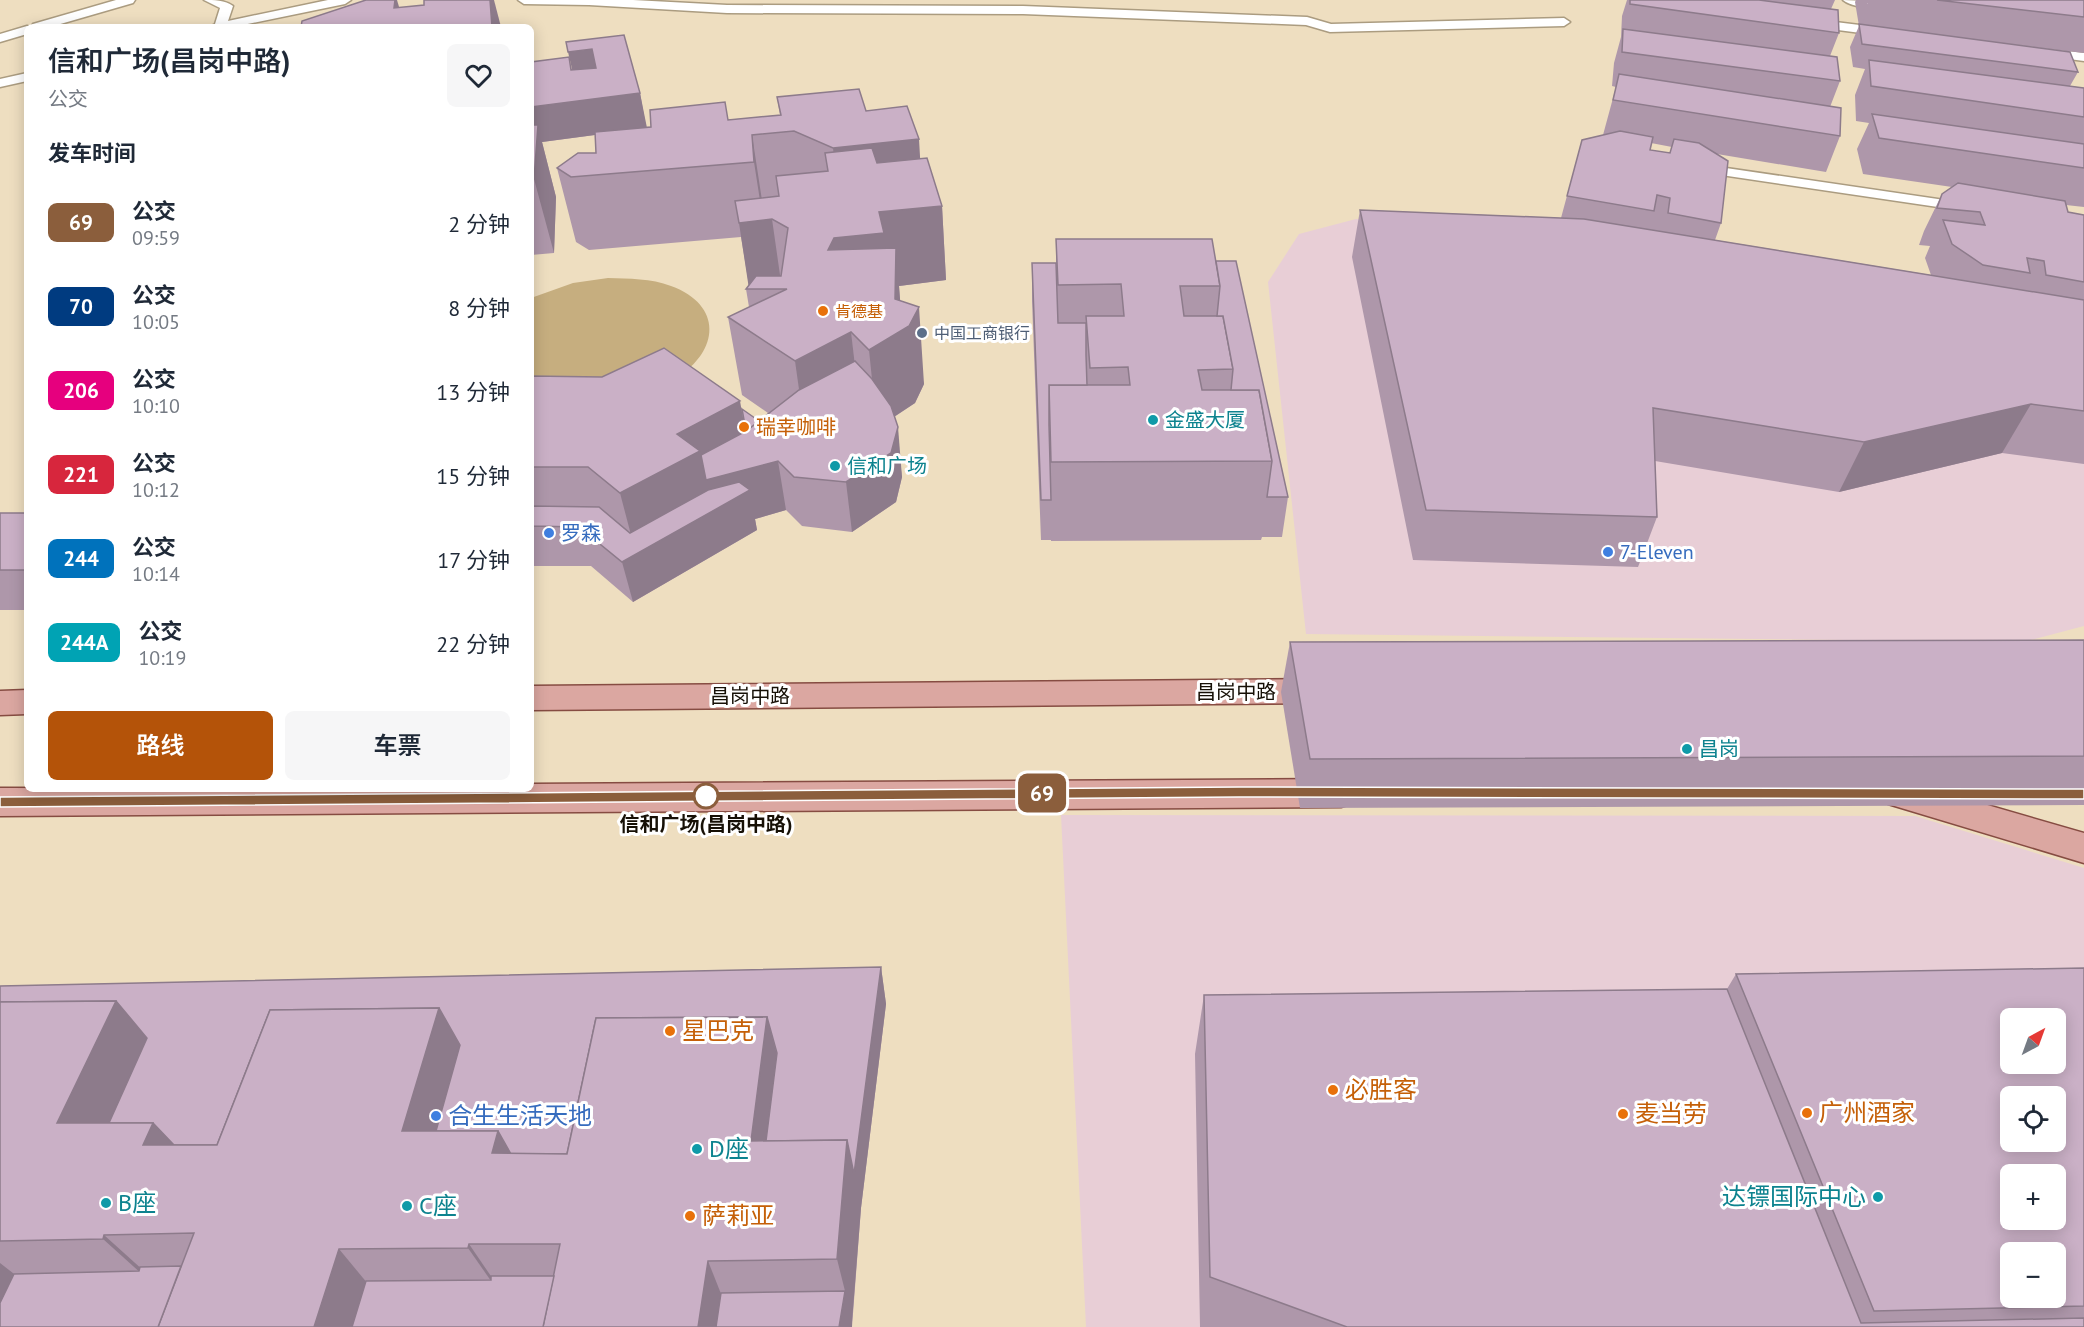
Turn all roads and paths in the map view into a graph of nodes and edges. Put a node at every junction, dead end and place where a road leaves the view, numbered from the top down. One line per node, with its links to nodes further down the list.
1 (129, 0): 9 (lane)
2 (210, 0): 10 (lane)
3 (345, 0): 11 (lane)
4 (524, 0): 8 (lane)
5 (1849, 0): 6 (lane)
6 (1894, 6)
7 (1794, 21): 13 (lane)
8 (1564, 22)
9 (47, 24)
10 (219, 24)
11 (237, 24)
12 (24, 31): 14 (lane)
13 (1901, 34)
14 (0, 38)
15 (2028, 50): 16 (lane)
16 (2084, 57)
17 (24, 78): 18 (lane)
18 (0, 83)
19 (1689, 166): 20 (lane)
20 (1979, 210)
21 (1361, 691): 22 (main road, 昌岗中路)
22 (534, 698)
23 (24, 702): 24 (main road)
24 (0, 703)
25 (1371, 793): 29 (main road)
26 (1866, 794): 27 (main road)
27 (1901, 794): 28 (main road); 30 (main road)
28 (2016, 794)
29 (0, 802)
30 (2084, 848)

